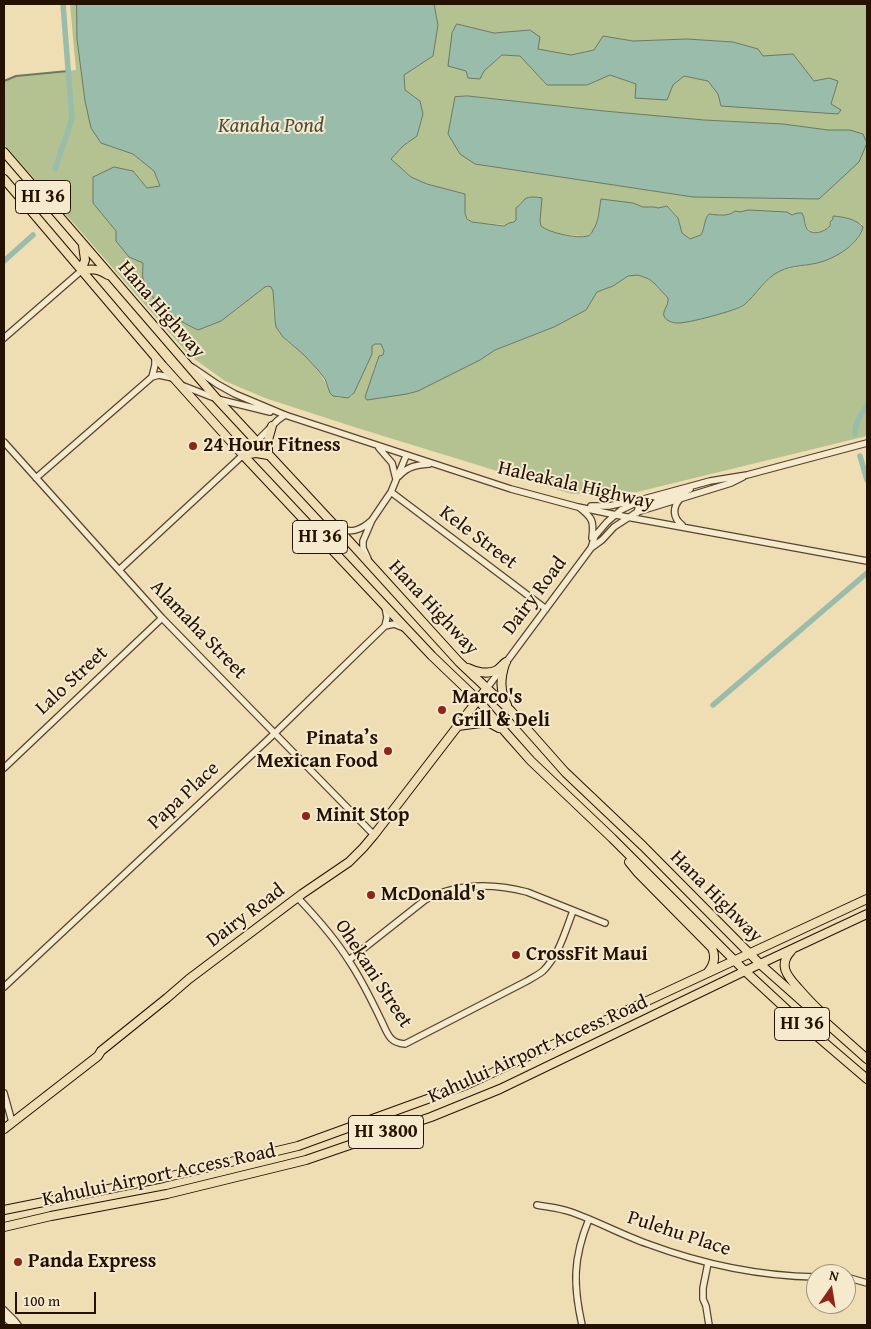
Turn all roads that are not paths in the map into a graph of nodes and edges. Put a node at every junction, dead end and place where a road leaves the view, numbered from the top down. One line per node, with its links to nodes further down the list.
1 (4, 152): 3 (main road, Hana Highway / HI 36)
2 (4, 180): 4 (main road, Hana Highway / HI 36)
3 (82, 243): 4 (main road); 5 (main road, Hana Highway / HI 36)
4 (81, 271): 5 (main road, HI 36); 6 (street); 7 (main road, Hana Highway / HI 36)
5 (111, 277): 8 (main road, Hana Highway / HI 36)
6 (4, 338)
7 (154, 356): 9 (street); 10 (main road, Hana Highway / HI 36)
8 (182, 360): 12 (main road, Hana Highway / HI 36); 13 (street, Haleakala Highway)
9 (152, 377): 10 (street); 24 (street)
10 (175, 378): 11 (main road, Hana Highway / HI 36)
11 (182, 385): 12 (street, Haleakala Highway); 19 (main road, Hana Highway / HI 36)
12 (216, 399): 13 (street, Haleakala Highway); 16 (main road, Hana Highway / HI 36)
13 (285, 415): 14 (street); 18 (street, Haleakala Highway)
14 (272, 426): 16 (street); 20 (main road)
15 (4, 442): 24 (street, Alamaha Street)
16 (256, 442): 19 (main road); 20 (main road, Hana Highway / HI 36)
17 (867, 443): 23 (street)
18 (378, 446): 21 (street, Haleakala Highway); 25 (street)
19 (243, 455): 20 (main road); 40 (street); 41 (main road, Hana Highway / HI 36)
20 (268, 455): 35 (main road, Hana Highway / HI 36)
21 (406, 456): 22 (street, Haleakala Highway); 25 (street)
22 (430, 463): 25 (street); 30 (street, Haleakala Highway)
23 (747, 475): 26 (street); 28 (street)
24 (36, 478): 40 (street, Alamaha Street)
25 (396, 479): 27 (street)
26 (695, 486): 29 (street); 32 (street)
27 (391, 492): 34 (street); 42 (street, Kele Street)
28 (684, 497): 32 (street); 36 (street)
29 (644, 499): 30 (street); 31 (street, Dairy Road)
30 (578, 507): 31 (street, Haleakala Highway); 37 (street)
31 (616, 515): 33 (street, Haleakala Highway); 37 (street, Dairy Road)
32 (637, 515): 33 (street, Haleakala Highway); 36 (street, Haleakala Highway)
33 (628, 516): 37 (street, Dairy Road)
34 (372, 520): 35 (street); 39 (street)
35 (334, 525): 39 (main road, Hana Highway / HI 36)
36 (686, 527): 38 (street, Haleakala Highway)
37 (591, 548): 42 (street, Dairy Road)
38 (867, 561)
39 (372, 566): 46 (main road, Hana Highway / HI 36)
40 (119, 570): 43 (street, Alamaha Street)
41 (382, 603): 44 (street); 45 (main road, Hana Highway / HI 36)
42 (546, 609): 47 (street, Dairy Road)
43 (162, 618): 52 (street, Alamaha Street); 54 (street, Lalo Street)
44 (385, 626): 45 (street); 52 (street, Papa Place)
45 (406, 629): 49 (main road, Hana Highway / HI 36)
46 (459, 662): 47 (main road); 48 (main road, Hana Highway / HI 36)
47 (506, 662): 48 (street, Dairy Road); 50 (main road)
48 (487, 688): 49 (main road, Dairy Road); 50 (main road, Hana Highway / HI 36)
49 (478, 700): 51 (main road, Dairy Road); 53 (main road, Hana Highway / HI 36)
50 (511, 711): 63 (main road, Hana Highway / HI 36)
51 (458, 726): 53 (main road); 55 (main road, Dairy Road)
52 (275, 733): 55 (street, Alamaha Street); 69 (street, Papa Place)
53 (507, 734): 56 (main road, Hana Highway / HI 36)
54 (4, 768)
55 (374, 835): 57 (main road, Dairy Road)
56 (612, 838): 65 (main road, Hana Highway / HI 36); 68 (main road)
57 (298, 898): 64 (street, Ohekani Street); 74 (main road, Dairy Road)
58 (867, 899): 63 (main road, HI 3800)
59 (573, 911): 61 (street); 64 (street); 64 (street, Ohekani Street)
60 (867, 914): 62 (main road, HI 3800)
61 (606, 923)
62 (794, 948): 66 (main road, HI 3800); 70 (main road)
63 (750, 954): 65 (main road, Kahului Airport Access Road / HI 3800); 66 (main road, Hana Highway / HI 36)
64 (349, 960)
65 (735, 961): 67 (main road, Hana Highway / HI 36); 68 (main road, Kahului Airport Access Road / HI 3800)
66 (760, 964): 67 (main road, Kahului Airport Access Road / HI 3800); 71 (main road, Hana Highway / HI 36)
67 (744, 971): 72 (main road, Hana Highway / HI 36); 79 (main road, Kahului Airport Access Road / HI 3800)
68 (700, 976): 77 (main road, Kahului Airport Access Road / HI 3800)
69 (4, 987)
70 (867, 1053)
71 (867, 1059)
72 (867, 1079)
73 (4, 1093): 74 (street)
74 (12, 1122): 75 (main road, Dairy Road)
75 (4, 1129)
76 (537, 1205): 78 (street, Pulehu Place)
77 (4, 1210)
78 (589, 1219): 80 (street, Pulehu Place); 85 (street)
79 (4, 1227)
80 (708, 1263): 81 (street, Pulehu Place); 86 (street)
81 (806, 1276)
82 (4, 1310): 84 (street)
83 (4, 1317): 84 (street)
84 (18, 1325)
85 (582, 1325)
86 (709, 1325)

